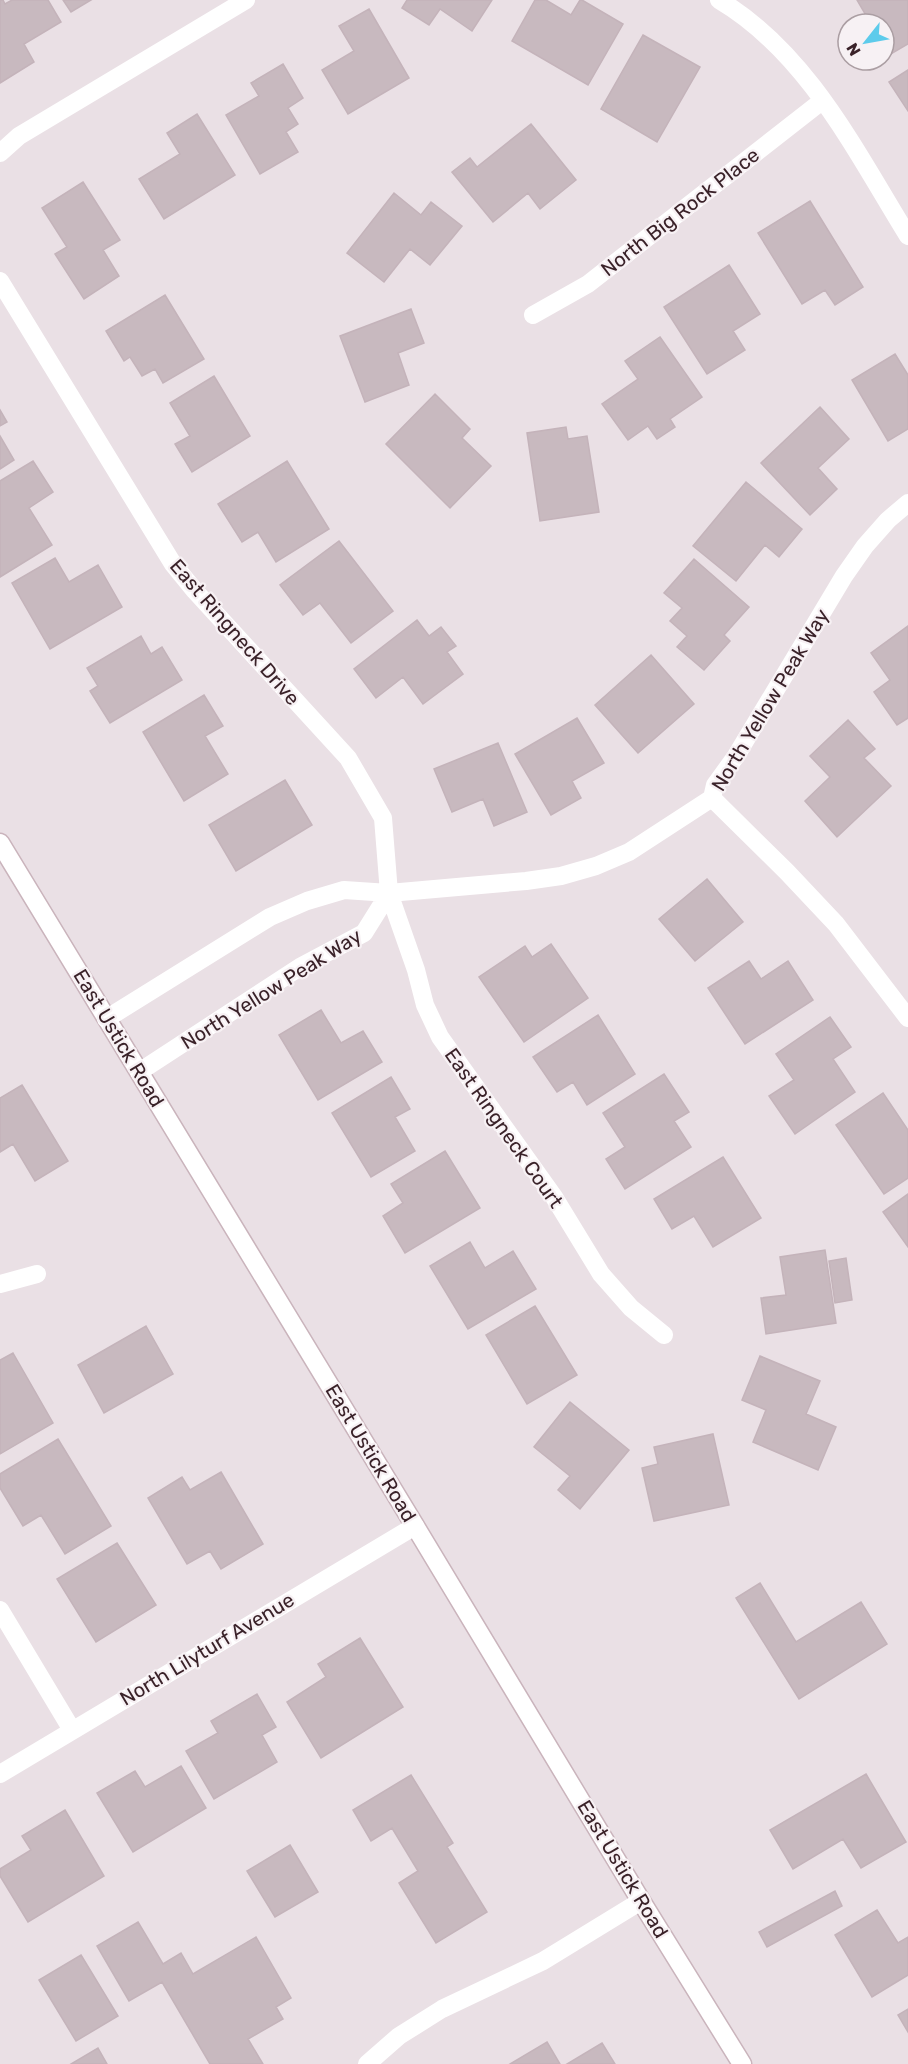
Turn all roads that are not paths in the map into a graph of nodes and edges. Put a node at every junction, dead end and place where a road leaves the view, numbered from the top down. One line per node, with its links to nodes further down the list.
1 (246, 0): 4 (street)
2 (719, 0): 3 (street)
3 (822, 100): 5 (street); 7 (street, North Big Rock Place)
4 (0, 153)
5 (908, 236)
6 (0, 281): 11 (street, East Ringneck Drive)
7 (533, 315)
8 (908, 503): 9 (street, North Yellow Peak Way)
9 (712, 798): 11 (street, North Yellow Peak Way); 13 (street)
10 (0, 843): 12 (street, East Ustick Road)
11 (389, 893): 12 (street, North Yellow Peak Way); 14 (street, North Yellow Peak Way); 17 (street, East Ringneck Court)
12 (106, 1018): 14 (street, East Ustick Road)
13 (908, 1018)
14 (139, 1072): 18 (street, East Ustick Road)
15 (37, 1274): 16 (street)
16 (0, 1284)
17 (664, 1335)
18 (415, 1526): 20 (street, North Lilyturf Avenue); 22 (street, East Ustick Road)
19 (0, 1610): 20 (street)
20 (72, 1730): 21 (street, North Lilyturf Avenue)
21 (0, 1774)
22 (640, 1901): 23 (street); 24 (street, East Ustick Road)
23 (367, 2064)
24 (742, 2064)

